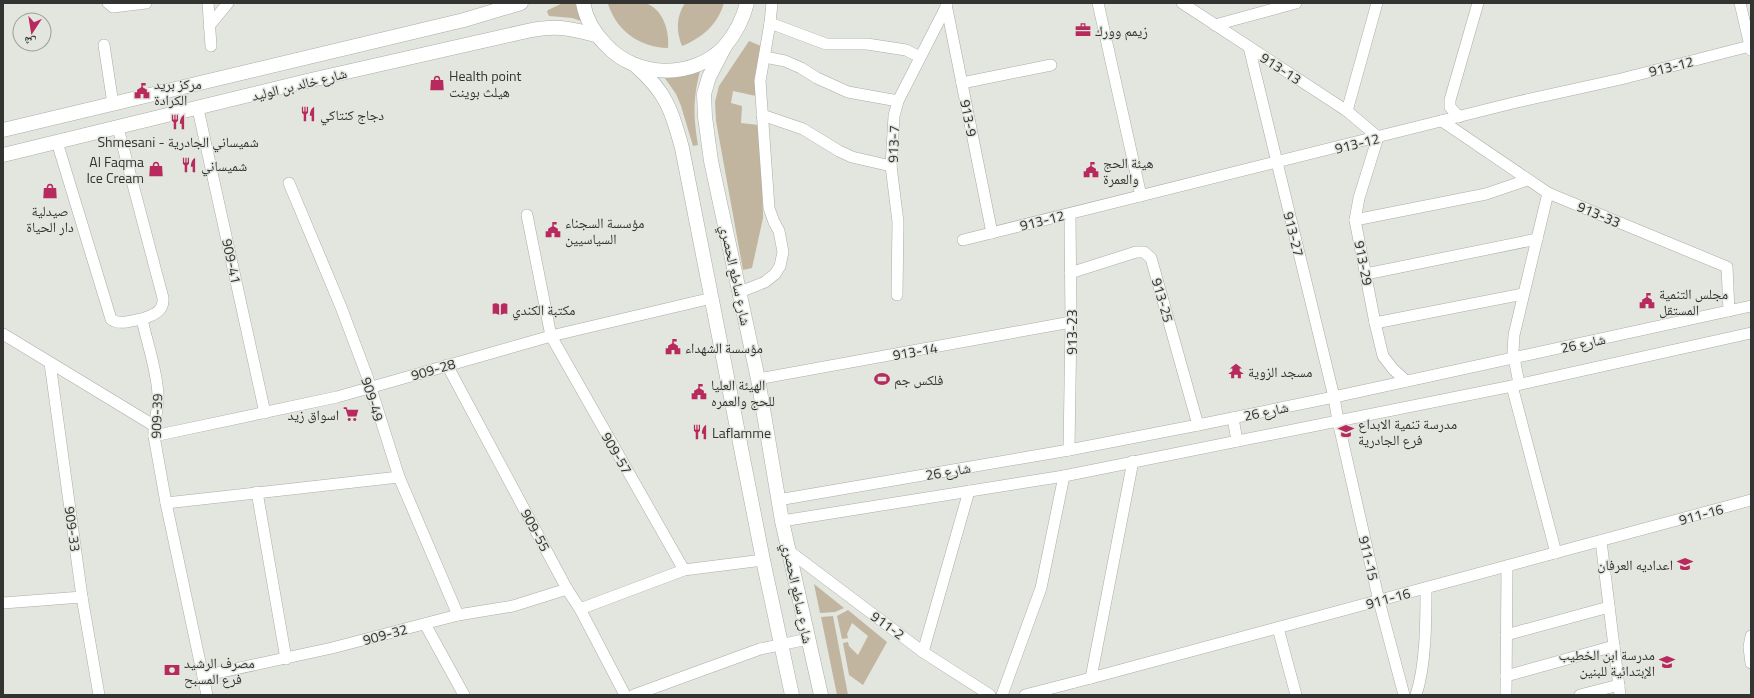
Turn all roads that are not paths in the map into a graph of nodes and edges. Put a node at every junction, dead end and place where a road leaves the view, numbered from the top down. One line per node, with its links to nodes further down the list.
1 (108, 3): 2 (street)
2 (146, 3)
3 (208, 3): 18 (street)
4 (228, 3): 18 (street)
5 (521, 3): 31 (main road, شارع خالد بن الوليد)
6 (584, 3): 19 (main road)
7 (747, 3): 22 (main road)
8 (772, 3): 16 (street)
9 (1098, 3): 47 (street)
10 (1182, 3): 17 (street, 913-13)
11 (1296, 3): 17 (street)
12 (1377, 3): 33 (street)
13 (1478, 3): 35 (street)
14 (1740, 3): 24 (street)
15 (946, 4): 25 (street, 913-7); 29 (street, 913-9)
16 (770, 23): 25 (street); 26 (street)
17 (1215, 25): 23 (street, 913-13)
18 (209, 26): 21 (street)
19 (596, 35): 28 (main road); 32 (main road, شارع خالد بن الوليد)
20 (104, 45): 31 (street)
21 (210, 46)
22 (725, 46): 28 (main road); 56 (main road, شارع ساطع الحصري)
23 (1249, 47): 33 (street, 913-13); 42 (street, 913-27)
24 (1751, 48): 35 (street, 913-12)
25 (920, 56): 30 (street, 913-7)
26 (765, 57): 30 (street); 34 (street)
27 (1051, 65): 29 (street)
28 (636, 66): 59 (main road, شارع ساطع الحصري)
29 (962, 83): 51 (street, 913-9)
30 (898, 101): 43 (street, 913-7)
31 (113, 104): 38 (main road, شارع خالد بن الوليد)
32 (198, 109): 37 (main road, شارع خالد بن الوليد); 76 (street, 909-41)
33 (1347, 111): 39 (street, 913-13)
34 (762, 115): 43 (street); 56 (street)
35 (1459, 117): 36 (street, 913-12)
36 (1442, 121): 39 (street, 913-12); 44 (street, 913-33)
37 (118, 128): 40 (main road, شارع خالد بن الوليد); 62 (street)
38 (3, 130)
39 (1378, 137): 42 (street, 913-12); 50 (street, 913-29)
40 (57, 142): 41 (main road, شارع خالد بن الوليد); 62 (street)
41 (3, 155)
42 (1277, 162): 47 (street, 913-12); 75 (street, 913-27)
43 (891, 166): 58 (street, 913-7)
44 (1527, 180): 46 (street, 913-33); 50 (street)
45 (289, 183): 74 (street, 909-49)
46 (1548, 193): 52 (street); 61 (street, 913-33)
47 (1141, 196): 48 (street, 913-12)
48 (1070, 214): 51 (street, 913-12); 54 (street, 913-23)
49 (527, 215): 67 (street, 909-57)
50 (1355, 220): 55 (street, 913-29)
51 (992, 233): 53 (street, 913-12)
52 (1537, 239): 55 (street); 57 (street)
53 (963, 240)
54 (1070, 273): 63 (street, 913-23); 79 (street, 913-25)
55 (1366, 274): 64 (street, 913-29)
56 (740, 292): 71 (main road, شارع ساطع الحصري)
57 (1524, 294): 64 (street); 68 (street)
58 (897, 295)
59 (712, 298): 67 (street, 909-28); 95 (main road, شارع ساطع الحصري)
60 (1751, 306): 61 (street, شارع 26)
61 (1729, 312): 68 (street, شارع 26)
62 (142, 319): 80 (street, 909-39)
63 (1071, 322): 71 (street, 913-14); 82 (street, 913-23)
64 (1375, 323): 72 (street, 913-29)
65 (1751, 333): 73 (street, شارع 26)
66 (3, 334): 69 (street)
67 (551, 336): 70 (street, 909-28); 97 (street, 909-57)
68 (1514, 358): 72 (street, شارع 26); 73 (street)
69 (50, 363): 80 (street); 100 (street, 909-33)
70 (447, 365): 74 (street, 909-28); 99 (street, 909-55)
71 (758, 379): 88 (main road, شارع ساطع الحصري)
72 (1406, 381): 75 (street, شارع 26)
73 (1515, 385): 78 (street, شارع 26); 94 (street)
74 (369, 388): 76 (street, 909-28); 85 (street, 909-49)
75 (1334, 397): 77 (street, شارع 26); 78 (street, 913-27)
76 (265, 412): 80 (street, 909-28)
77 (1232, 418): 79 (street, شارع 26); 81 (street)
78 (1338, 420): 81 (street, شارع 26); 101 (street, 911-15)
79 (1198, 425): 82 (street, شارع 26)
80 (154, 430): 90 (street, 909-39)
81 (1237, 441): 83 (street, شارع 26)
82 (1069, 450): 88 (street, شارع 26)
83 (1133, 461): 84 (street, شارع 26); 118 (street)
84 (1064, 476): 86 (street, شارع 26); 129 (street)
85 (399, 477): 87 (street); 105 (street, 909-49)
86 (969, 491): 91 (street, شارع 26); 113 (street)
87 (257, 492): 90 (street); 114 (street)
88 (778, 500): 91 (main road, شارع ساطع الحصري)
89 (1751, 500): 92 (street, 911-16)
90 (166, 503): 116 (street, 909-39)
91 (782, 521): 93 (main road, شارع ساطع الحصري)
92 (1601, 541): 94 (street, 911-16); 103 (street)
93 (789, 551): 110 (main road, شارع ساطع الحصري); 113 (street, 911-2)
94 (1556, 553): 96 (street, 911-16)
95 (763, 560): 97 (street); 111 (main road, شارع ساطع الحصري)
96 (1507, 566): 98 (street, 911-16); 108 (street)
97 (684, 570): 104 (street)
98 (1426, 588): 101 (street, 911-16); 133 (street)
99 (567, 589): 104 (street, 909-55); 105 (street, 909-32)
100 (82, 597): 102 (street); 121 (street, 909-33)
101 (1379, 601): 107 (street, 911-16); 132 (street, 911-15)
102 (3, 603)
103 (1609, 607): 108 (street); 112 (street)
104 (580, 609): 124 (street, 909-55)
105 (458, 615): 106 (street, 909-32)
106 (425, 624): 114 (street, 909-32); 123 (street)
107 (1278, 628): 118 (street, 911-16); 131 (street)
108 (1506, 635): 117 (street)
109 (1751, 636): 115 (street)
110 (808, 639): 111 (street); 127 (main road, شارع ساطع الحصري)
111 (780, 644): 125 (street); 126 (main road, شارع ساطع الحصري)
112 (1614, 646): 117 (street); 119 (street)
113 (923, 652): 120 (street, 911-2)
114 (286, 659): 116 (street, 909-32)
115 (1751, 663)
116 (203, 676): 122 (street, 909-39)
117 (1506, 676): 134 (street)
118 (1091, 678): 130 (street, 911-16)
119 (1620, 690): 135 (street)
120 (973, 691): 128 (street, 911-2)
121 (100, 695)
122 (206, 695)
123 (464, 695)
124 (624, 695)
125 (634, 695)
126 (792, 695)
127 (821, 695)
128 (990, 695)
129 (1002, 695)
130 (1025, 695)
131 (1296, 695)
132 (1404, 695)
133 (1416, 695)
134 (1506, 695)
135 (1580, 695)

